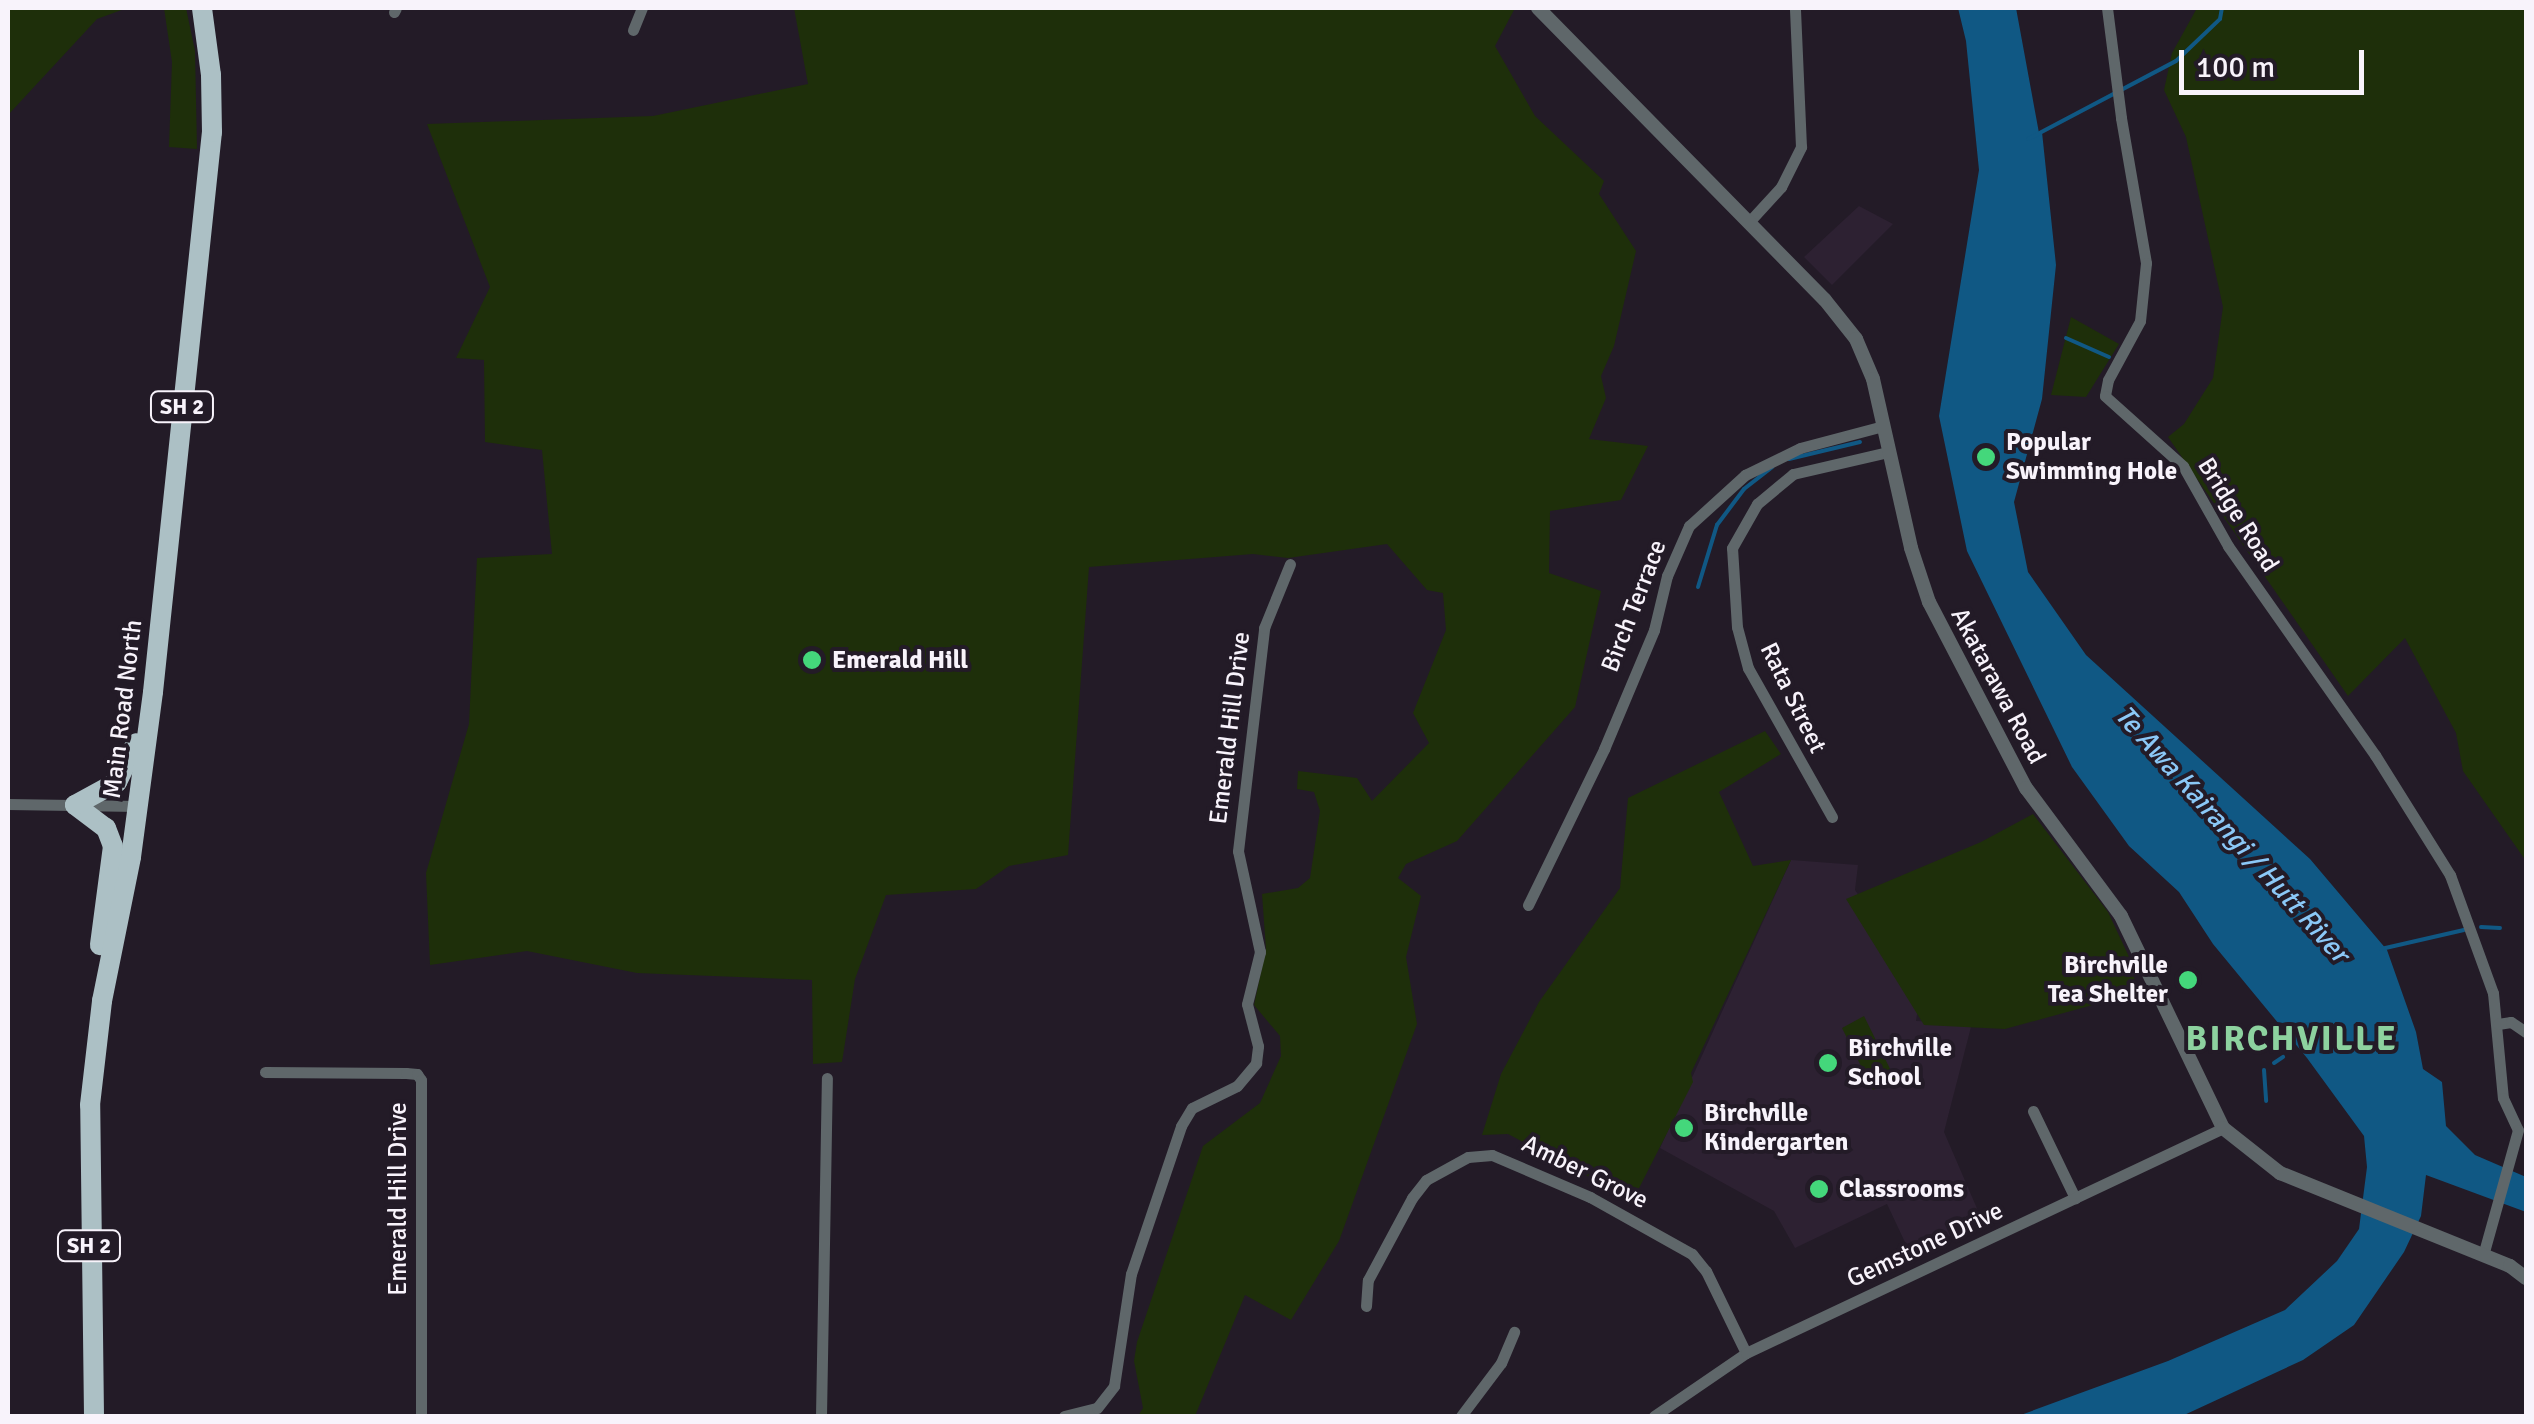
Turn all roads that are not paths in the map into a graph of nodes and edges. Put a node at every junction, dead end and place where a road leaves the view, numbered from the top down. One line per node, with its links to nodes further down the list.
1 (202, 8): 11 (highway, Main Road North / SH 2)
2 (642, 8): 6 (street)
3 (1538, 8): 7 (street, Akatarawa Road)
4 (1795, 8): 7 (street)
5 (2107, 8): 18 (street, Bridge Road)
6 (632, 30)
7 (1748, 223): 8 (street, Akatarawa Road)
8 (1883, 426): 9 (street, Akatarawa Road); 16 (street, Birch Terrace)
9 (1888, 452): 15 (street, Rata Street); 23 (street, Akatarawa Road)
10 (1290, 564): 33 (street, Emerald Hill Drive)
11 (147, 718): 13 (highway); 14 (highway, Main Road North / SH 2)
12 (8, 804): 13 (street)
13 (74, 804): 14 (street); 17 (highway)
14 (137, 806): 17 (highway, Main Road North / SH 2)
15 (1832, 817)
16 (1528, 905)
17 (102, 1002): 30 (highway, Main Road North / SH 2)
18 (2498, 1024): 19 (street); 25 (street, Bridge Road)
19 (2526, 1032)
20 (265, 1072): 31 (street, Emerald Hill Drive)
21 (826, 1078): 32 (street)
22 (2033, 1111): 24 (street)
23 (2223, 1128): 24 (street, Gemstone Drive); 25 (street, Akatarawa Road)
24 (2075, 1198): 29 (street, Gemstone Drive)
25 (2483, 1255): 26 (street, Akatarawa Road)
26 (2526, 1278)
27 (1366, 1306): 29 (street, Amber Grove)
28 (1514, 1332): 34 (street)
29 (1746, 1353): 35 (street, Gemstone Drive)
30 (94, 1416)
31 (421, 1416)
32 (821, 1416)
33 (1064, 1416)
34 (1461, 1416)
35 (1654, 1416)

